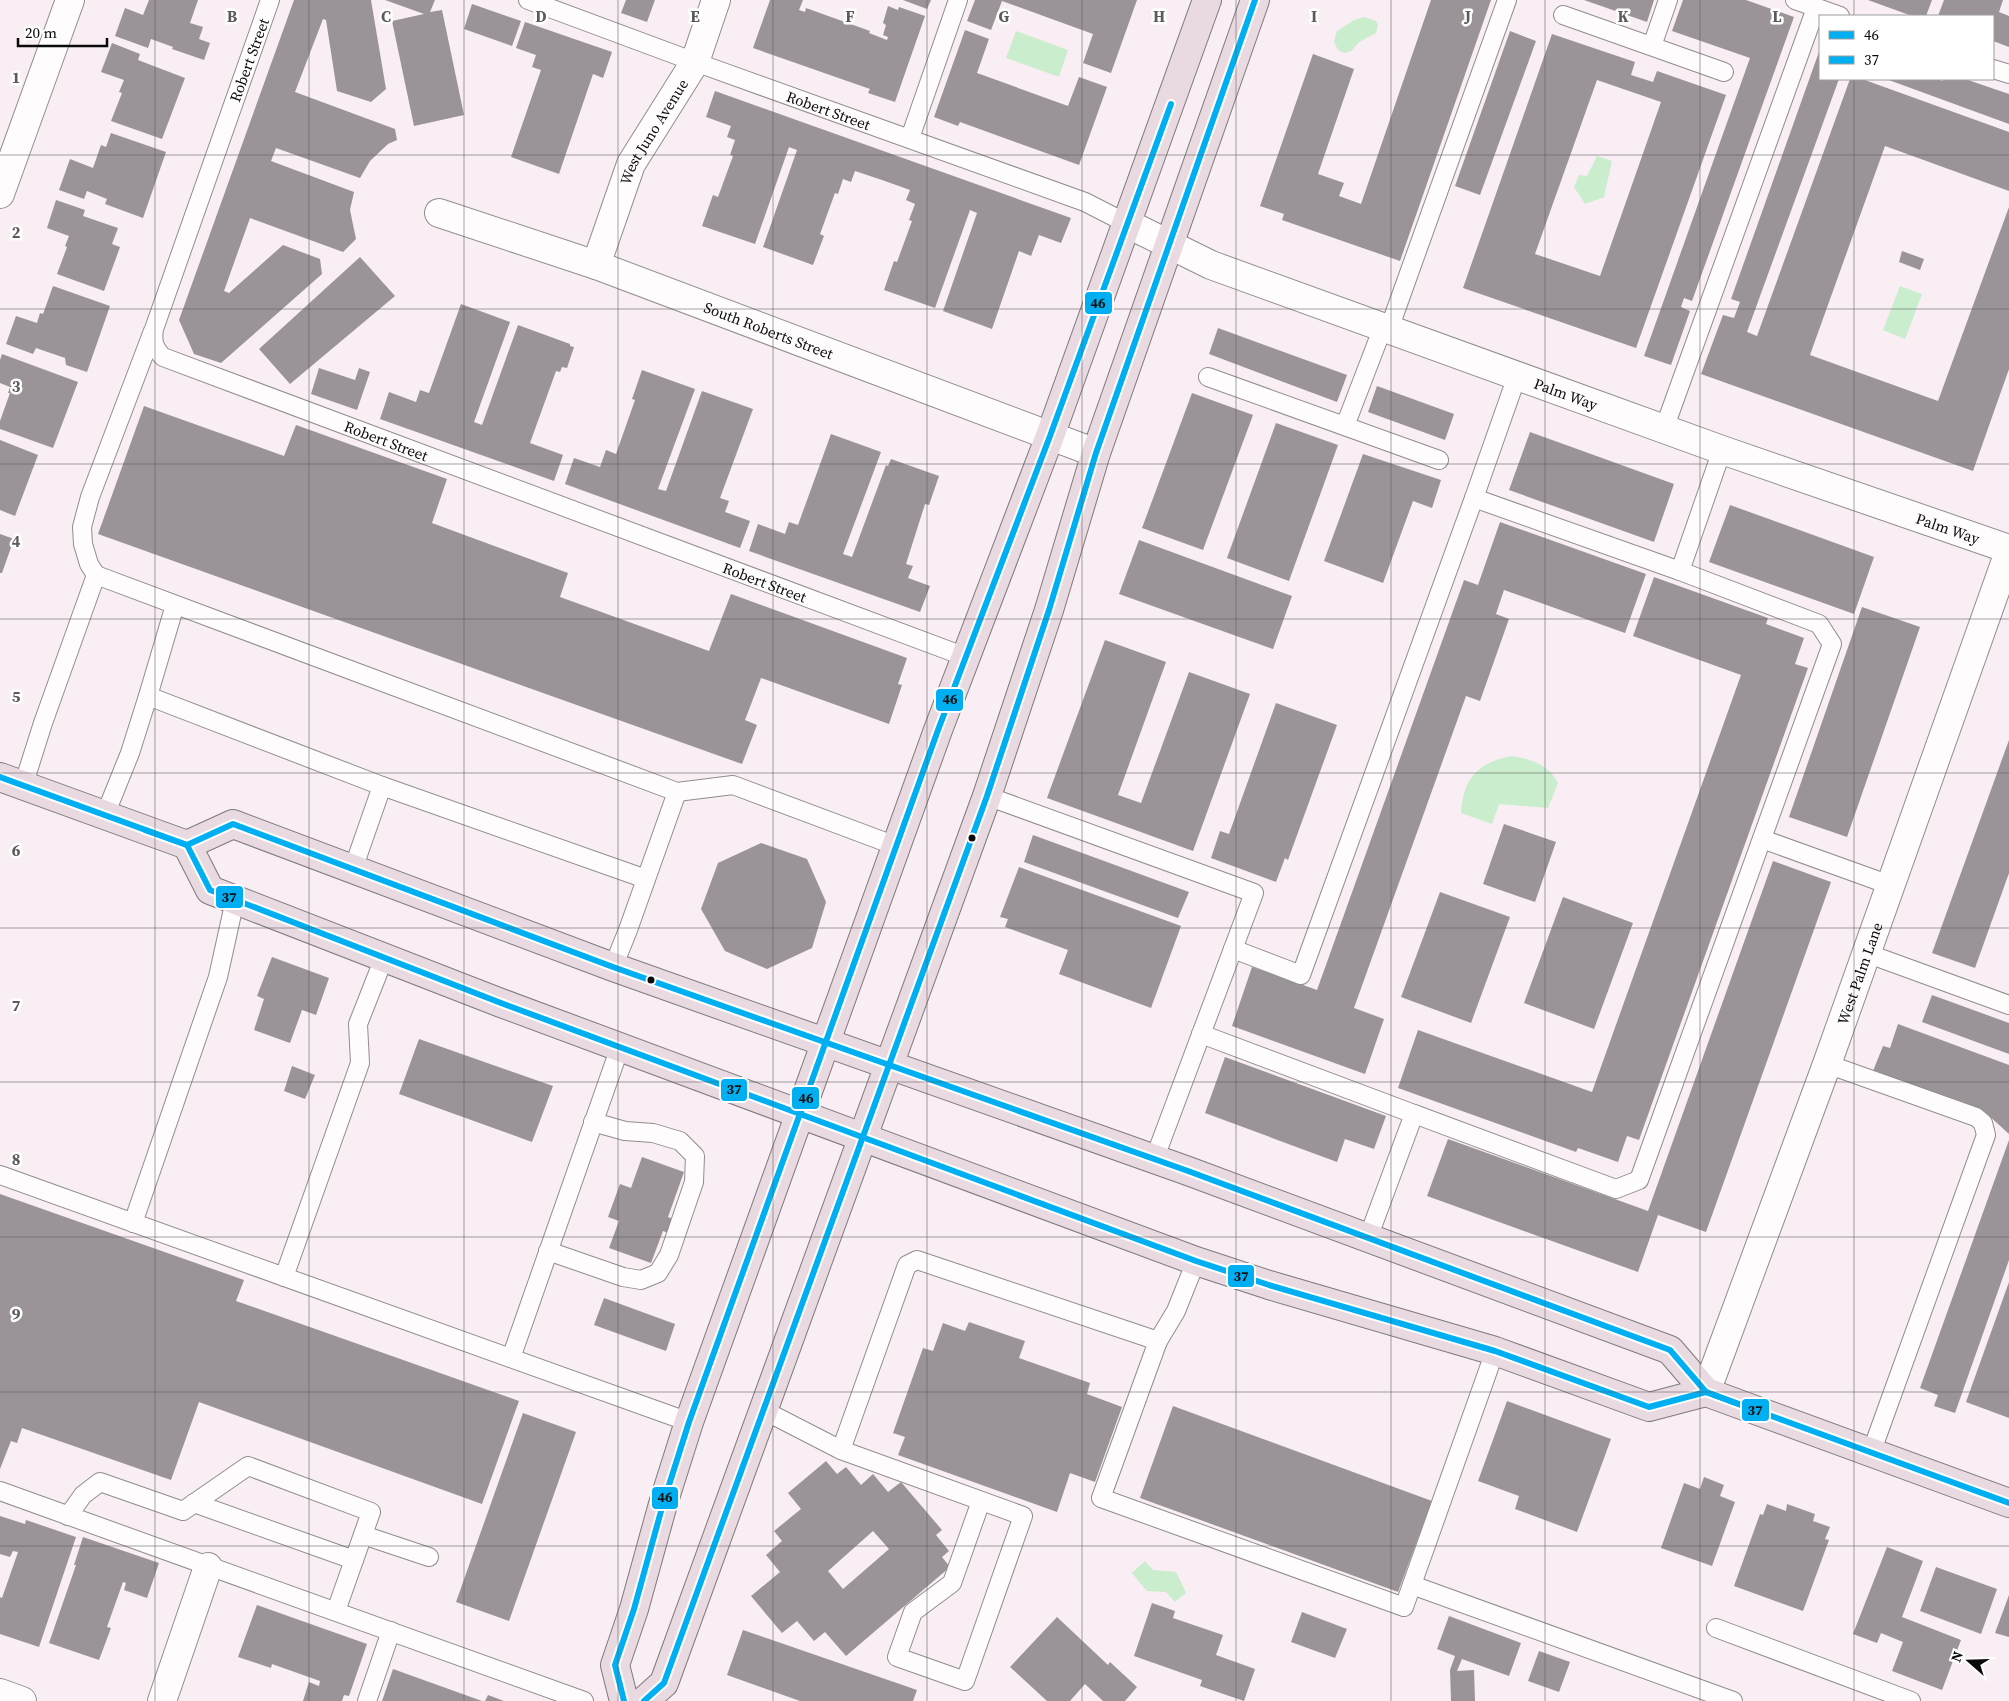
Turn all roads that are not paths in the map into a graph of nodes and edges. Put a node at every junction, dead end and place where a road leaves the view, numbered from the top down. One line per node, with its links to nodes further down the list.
1 (70, 0): 20 (street)
2 (270, 0): 25 (lane, Robert Street)
3 (528, 0): 15 (lane, Robert Street)
4 (716, 0): 15 (street, West Juno Avenue)
5 (958, 0): 19 (lane)
6 (1207, 0): 22 (main road)
7 (1255, 0): 23 (main road)
8 (1507, 0): 26 (lane)
9 (1668, 0): 14 (lane)
10 (1795, 0): 11 (lane)
11 (1816, 8): 13 (lane); 30 (lane)
12 (1563, 15): 14 (lane)
13 (1837, 15)
14 (1652, 46): 17 (lane)
15 (695, 62): 19 (lane, Robert Street); 24 (street, West Juno Avenue)
16 (1994, 69): 18 (lane)
17 (1724, 72)
18 (2009, 74)
19 (910, 138): 22 (lane, Robert Street)
20 (0, 194)
21 (439, 213): 24 (street, South Roberts Street)
22 (1128, 224): 23 (street, Palm Way); 31 (main road)
23 (1168, 244): 26 (street, Palm Way); 33 (main road)
24 (596, 266): 31 (street, South Roberts Street)
25 (154, 328): 38 (lane); 41 (lane, Robert Street)
26 (1386, 328): 27 (street, Palm Way); 29 (lane)
27 (1517, 376): 30 (street, Palm Way); 35 (lane)
28 (1208, 377): 29 (lane)
29 (1345, 426): 34 (lane)
30 (1664, 429): 32 (street, Palm Way)
31 (1050, 436): 33 (street, South Roberts Street); 41 (main road)
32 (1722, 450): 36 (street, Palm Way); 37 (lane)
33 (1096, 453): 46 (main road)
34 (1439, 460)
35 (1474, 498): 37 (lane); 55 (lane)
36 (2009, 551): 39 (street, West Palm Lane)
37 (1680, 571): 48 (lane)
38 (96, 575): 40 (lane); 43 (lane)
39 (2004, 581): 53 (street, West Palm Lane)
40 (175, 605): 42 (lane); 45 (lane)
41 (966, 657): 50 (main road)
42 (148, 696): 44 (lane); 47 (lane)
43 (11, 782): 47 (main road)
44 (382, 786): 51 (lane); 52 (lane)
45 (677, 792): 50 (lane); 52 (lane)
46 (988, 796): 55 (lane); 64 (main road)
47 (105, 815): 49 (main road)
48 (1762, 839): 53 (lane); 66 (lane)
49 (187, 845): 51 (main road); 54 (main road)
50 (896, 846): 61 (main road)
51 (353, 869): 58 (main road)
52 (646, 879): 58 (lane)
53 (1890, 885): 56 (street, West Palm Lane)
54 (236, 900): 57 (main road); 71 (lane)
55 (1233, 949): 60 (lane)
56 (1866, 952): 59 (lane); 63 (street, West Palm Lane)
57 (384, 958): 62 (main road); 75 (lane)
58 (613, 967): 61 (main road)
59 (2009, 1005)
60 (1201, 1034): 66 (lane); 69 (lane)
61 (826, 1042): 64 (main road); 65 (main road)
62 (620, 1047): 65 (main road); 67 (lane)
63 (1827, 1064): 79 (street, West Palm Lane); 83 (lane)
64 (890, 1065): 68 (main road); 69 (main road)
65 (800, 1114): 68 (main road); 81 (main road)
66 (1414, 1114): 72 (lane)
67 (594, 1122): 73 (lane); 73 (lane)
68 (863, 1138): 74 (main road); 80 (main road)
69 (1154, 1160): 72 (main road)
70 (0, 1175): 71 (lane)
71 (133, 1223): 75 (lane)
72 (1368, 1238): 79 (main road)
73 (548, 1251): 78 (lane)
74 (1196, 1261): 76 (lane); 77 (main road)
75 (284, 1277): 78 (lane)
76 (1158, 1341): 82 (lane); 93 (lane)
77 (1494, 1351): 79 (main road); 93 (lane)
78 (510, 1358): 81 (lane)
79 (1706, 1392): 83 (main road)
80 (763, 1410): 82 (lane); 103 (main road)
81 (689, 1422): 102 (main road)
82 (840, 1450): 85 (lane)
83 (1871, 1453): 87 (main road)
84 (0, 1492): 88 (lane)
85 (981, 1501): 85 (lane)
86 (194, 1503): 88 (lane); 89 (lane); 91 (lane)
87 (2009, 1503)
88 (68, 1516): 92 (lane)
89 (363, 1534): 90 (lane); 91 (lane)
90 (429, 1557)
91 (354, 1560): 94 (lane)
92 (208, 1567): 94 (lane); 99 (street)
93 (1412, 1585): 104 (lane)
94 (336, 1611): 96 (lane)
95 (1716, 1628): 105 (lane)
96 (391, 1631): 100 (lane); 101 (lane)
97 (0, 1693): 98 (street)
98 (22, 1701)
99 (162, 1701)
100 (367, 1701)
101 (584, 1701)
102 (624, 1701)
103 (644, 1701)
104 (1732, 1701)
105 (1911, 1701)

